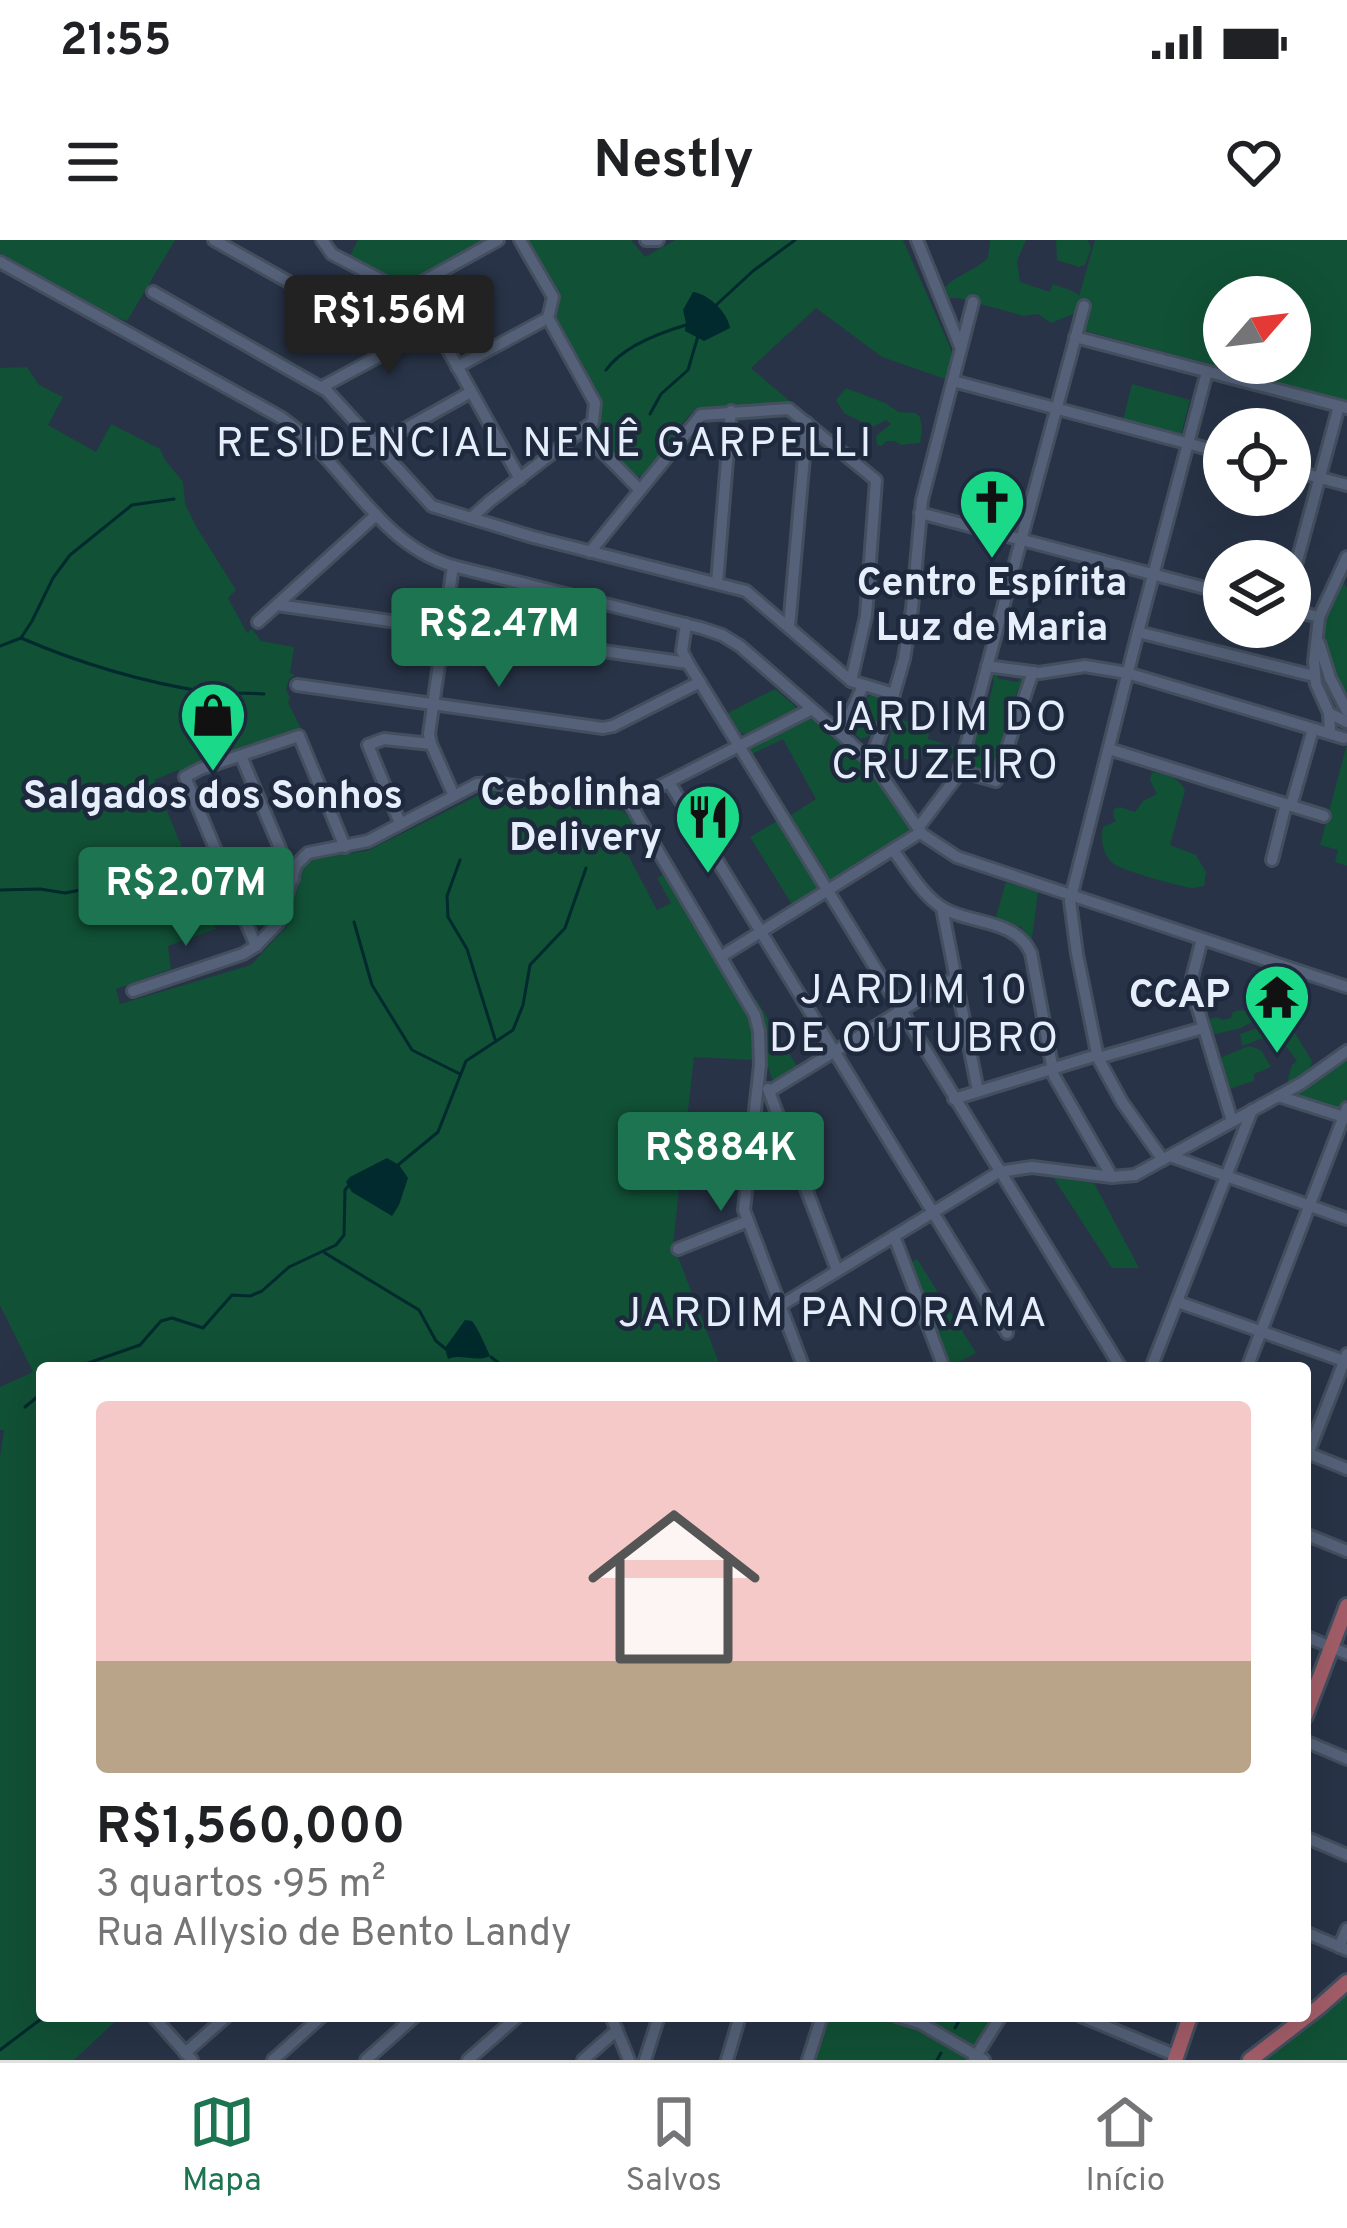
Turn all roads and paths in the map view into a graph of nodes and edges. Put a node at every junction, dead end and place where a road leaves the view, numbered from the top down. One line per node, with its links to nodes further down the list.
1 (214, 240): 16 (street)
2 (322, 240): 9 (street)
3 (499, 240): 9 (street)
4 (520, 240): 13 (street)
5 (646, 240): 6 (street)
6 (658, 240)
7 (917, 240): 17 (street)
8 (0, 262): 39 (street)
9 (413, 287): 14 (street)
10 (153, 292): 23 (street)
11 (973, 302): 17 (street)
12 (1084, 306): 15 (street)
13 (548, 318): 18 (street); 29 (street)
14 (435, 326): 16 (street); 18 (street)
15 (1075, 337): 19 (street); 26 (street)
16 (399, 344): 23 (street)
17 (962, 349): 20 (street)
18 (458, 367): 24 (street)
19 (1203, 371)
20 (953, 381): 26 (street); 38 (street)
21 (1204, 384): 30 (street)
22 (1254, 384): 25 (street)
23 (322, 388): 31 (street)
24 (471, 392): 31 (street); 35 (street)
25 (1343, 407): 34 (street)
26 (1055, 408): 30 (street); 41 (street)
27 (731, 411): 28 (street); 37 (street); 47 (street)
28 (807, 423): 54 (street); 66 (street)
29 (583, 432): 35 (street); 37 (street)
30 (1187, 443): 32 (street); 46 (street)
31 (376, 445): 40 (street)
32 (1203, 447)
33 (1311, 476): 34 (street)
34 (1320, 478): 36 (street); 42 (street)
35 (520, 479): 40 (street)
36 (1347, 485)
37 (639, 489): 43 (street)
38 (920, 513): 41 (street); 68 (street)
39 (376, 515): 45 (street); 49 (street)
40 (471, 518): 43 (street)
41 (1020, 539): 46 (street); 61 (street)
42 (1303, 540)
43 (590, 552): 47 (street)
44 (1346, 564): 51 (street)
45 (453, 566): 53 (street); 55 (street)
46 (1153, 574): 48 (street); 56 (street)
47 (717, 583): 54 (street)
48 (1203, 587)
49 (277, 605): 52 (street); 55 (street)
50 (1311, 615): 51 (street)
51 (1319, 617): 57 (street)
52 (258, 622)
53 (686, 624): 58 (street); 70 (street)
54 (790, 627): 66 (street)
55 (444, 629): 59 (street); 69 (street)
56 (1138, 632): 63 (street); 64 (street)
57 (1317, 634): 64 (street); 72 (street)
58 (682, 650): 59 (street); 60 (street)
59 (673, 661): 60 (street)
60 (688, 663): 65 (street)
61 (987, 666): 62 (street); 81 (street)
62 (1033, 672): 63 (street); 82 (street)
63 (1127, 673): 73 (street); 78 (street)
64 (1314, 676): 71 (street)
65 (700, 682): 69 (street); 77 (street)
66 (857, 684): 68 (street); 74 (street)
67 (297, 685): 69 (street)
68 (894, 694): 80 (street)
69 (433, 704): 76 (street)
70 (812, 709): 74 (street); 77 (street)
71 (1329, 713): 72 (street); 75 (street)
72 (1346, 718): 75 (street)
73 (1313, 729): 75 (street); 87 (street)
74 (841, 734): 80 (street)
75 (1338, 736)
76 (430, 742): 85 (street); 89 (street)
77 (739, 746): 83 (street); 96 (street)
78 (1108, 749): 87 (street); 97 (street)
79 (241, 756): 91 (street); 93 (street); 100 (street)
80 (870, 760): 90 (street)
81 (959, 771): 82 (street); 90 (street)
82 (996, 781): 84 (street)
83 (670, 782): 86 (street); 101 (street)
84 (1010, 793)
85 (454, 796): 86 (street); 89 (street)
86 (629, 802): 104 (street)
87 (1289, 805): 88 (street); 94 (street)
88 (1324, 816)
89 (400, 823): 91 (street)
90 (919, 830): 92 (street); 97 (street)
91 (342, 841): 93 (street); 95 (street)
92 (893, 850): 96 (street); 98 (street)
93 (284, 858): 95 (street)
94 (1273, 860)
95 (293, 879): 99 (street)
96 (827, 890): 101 (street); 108 (street)
97 (1071, 896): 102 (street); 112 (street)
98 (942, 908): 105 (street); 113 (street)
99 (282, 916): 100 (street); 103 (street)
100 (250, 931): 103 (street)
101 (761, 931): 104 (street); 111 (street)
102 (1202, 939): 106 (street); 109 (street)
103 (256, 946): 107 (street)
104 (722, 956): 114 (street)
105 (956, 976): 108 (street); 116 (street)
106 (1347, 987)
107 (133, 991)
108 (901, 1010): 111 (street); 118 (street)
109 (1203, 1028): 112 (street); 121 (street)
110 (1347, 1051): 117 (street)
111 (835, 1052): 115 (street); 127 (street)
112 (1098, 1057): 113 (street); 122 (street)
113 (1052, 1070): 116 (street); 125 (street)
114 (758, 1079): 115 (street); 129 (street)
115 (770, 1090): 132 (street)
116 (978, 1091): 118 (street)
117 (1278, 1096): 119 (street); 120 (street)
118 (954, 1099): 123 (street)
119 (1252, 1110): 121 (street); 124 (street)
120 (1346, 1114): 126 (street)
121 (1232, 1121): 122 (street)
122 (1167, 1158): 124 (street); 125 (street)
123 (999, 1172): 125 (street); 127 (street); 140 (street)
124 (1226, 1176): 126 (street); 133 (street)
125 (1112, 1178)
126 (1309, 1205): 128 (street); 135 (street)
127 (933, 1212): 130 (street); 136 (street)
128 (1347, 1219)
129 (748, 1221): 131 (street); 134 (street)
130 (894, 1236): 132 (street); 139 (street)
131 (679, 1249)
132 (837, 1270): 134 (street)
133 (1178, 1302): 135 (street); 141 (street)
134 (780, 1306): 138 (street)
135 (1261, 1332): 137 (street); 142 (street)
136 (1007, 1333)
137 (1346, 1359): 143 (street)
138 (802, 1362)
139 (942, 1362)
140 (1117, 1362)
141 (1153, 1362)
142 (1249, 1362)
143 (1311, 1443)
144 (1311, 1455): 145 (street)
145 (1347, 1469)
146 (1311, 1536): 147 (street)
147 (1347, 1551)
148 (1347, 1606): 150 (main road)
149 (1311, 1639): 150 (street)
150 (1339, 1651): 151 (main road)
151 (1311, 1705)
152 (1311, 1744): 153 (street)
153 (1347, 1759)
154 (1311, 1840): 155 (street)
155 (1347, 1855)
156 (1347, 1929): 158 (street)
157 (1311, 1935): 158 (street)
158 (1343, 1949)
159 (1347, 1982): 160 (main road)
160 (1311, 2014)
161 (158, 2022): 176 (street)
162 (220, 2022): 176 (street)
163 (315, 2022): 179 (street)
164 (408, 2022): 180 (street)
165 (511, 2022): 181 (street)
166 (613, 2022): 175 (street)
167 (657, 2022): 184 (street)
168 (738, 2022): 185 (street)
169 (820, 2022): 186 (street)
170 (915, 2022): 177 (street)
171 (998, 2022): 177 (street)
172 (1095, 2022): 178 (street)
173 (1188, 2022): 178 (main road)
174 (1300, 2022): 187 (main road)
175 (617, 2030): 182 (street); 183 (street)
176 (189, 2056)
177 (978, 2058)
178 (1176, 2058)
179 (273, 2060)
180 (366, 2060)
181 (468, 2060)
182 (583, 2060)
183 (629, 2060)
184 (645, 2060)
185 (727, 2060)
186 (808, 2060)
187 (1250, 2060)

